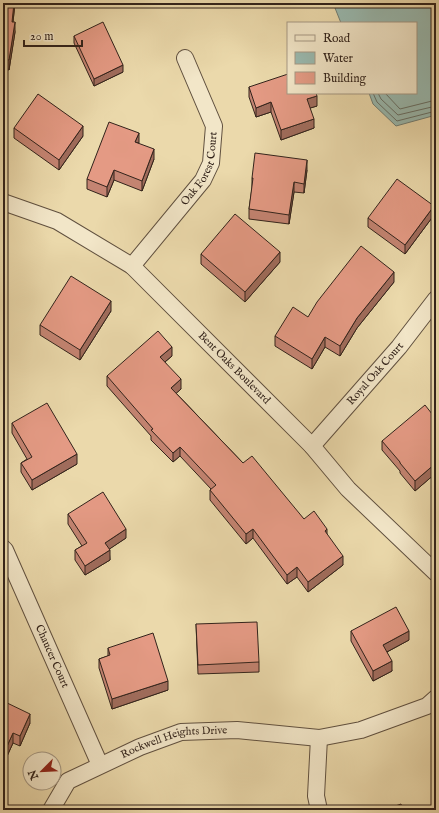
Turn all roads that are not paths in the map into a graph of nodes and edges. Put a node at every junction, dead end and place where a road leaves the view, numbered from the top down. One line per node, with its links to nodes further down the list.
1 (185, 58): 3 (street, Oak Forest Court)
2 (3, 202): 3 (street, Bent Oaks Boulevard)
3 (132, 266): 5 (street, Bent Oaks Boulevard)
4 (436, 299): 5 (street, Royal Oak Court)
5 (312, 446): 7 (street, Bent Oaks Boulevard)
6 (3, 548): 10 (street, Chaucer Court)
7 (436, 573)
8 (436, 698): 9 (street, Rockwell Heights Drive)
9 (319, 738): 10 (street, Rockwell Heights Drive); 12 (street)
10 (100, 765): 11 (street, Rockwell Heights Drive)
11 (51, 810)
12 (319, 810)

